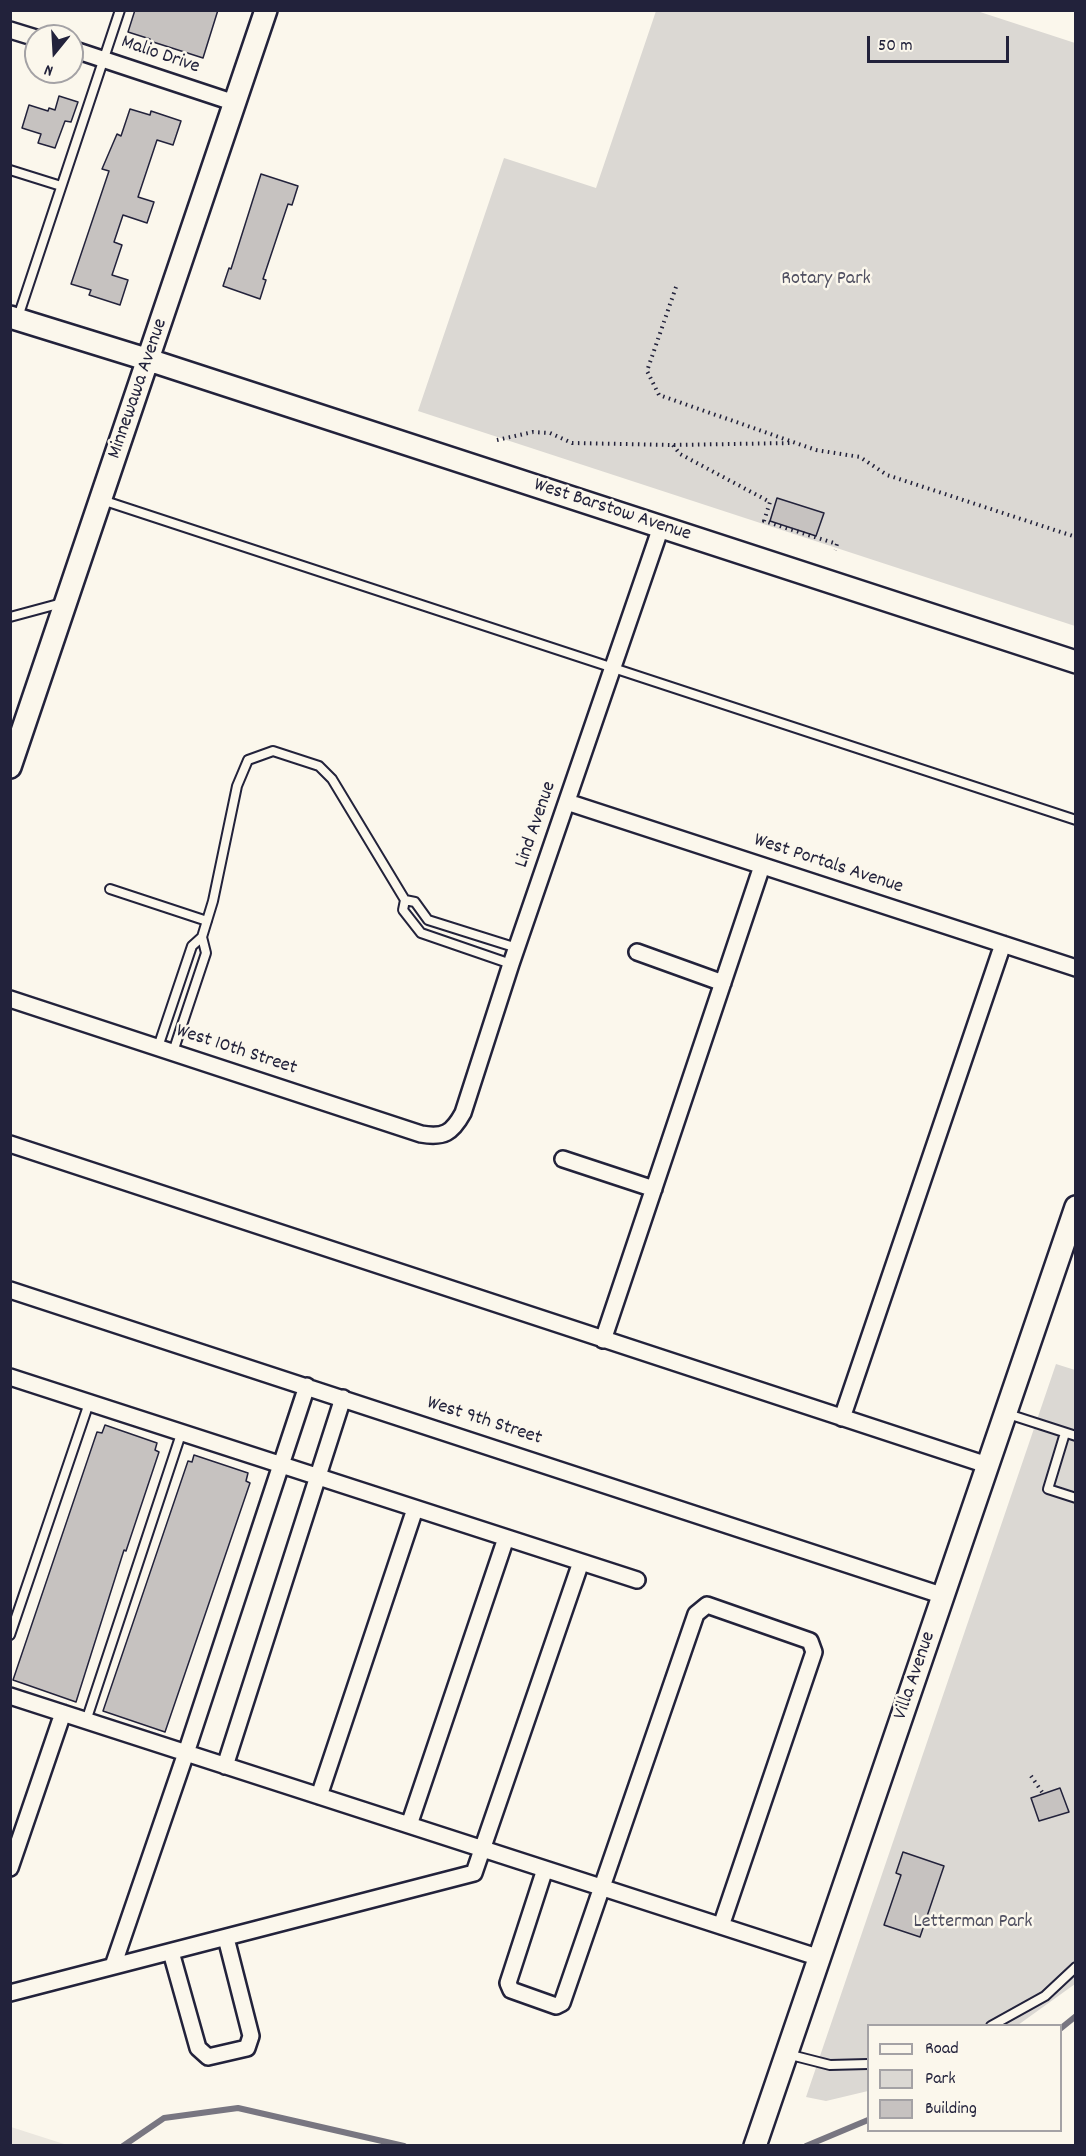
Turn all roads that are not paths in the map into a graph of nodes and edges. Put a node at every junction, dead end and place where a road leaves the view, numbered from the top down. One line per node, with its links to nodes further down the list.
1 (120, 10): 4 (lane)
2 (266, 10): 5 (main road, Minnewawa Avenue)
3 (84, 53): 4 (street, Malio Drive)
4 (104, 60): 5 (street, Malio Drive); 7 (lane)
5 (235, 104): 9 (main road, Minnewawa Avenue)
6 (10, 170): 7 (lane)
7 (61, 186): 8 (lane)
8 (14, 318): 9 (main road, West Barstow Avenue)
9 (149, 360): 10 (main road, Minnewawa Avenue); 11 (main road, West Barstow Avenue)
10 (102, 500): 12 (main road, Minnewawa Avenue); 15 (lane)
11 (661, 527): 14 (main road, West Barstow Avenue); 15 (street, Lind Avenue)
12 (67, 602): 13 (lane); 16 (main road, Minnewawa Avenue)
13 (10, 617)
14 (1076, 662)
15 (614, 668): 17 (street, Lind Avenue); 18 (lane)
16 (10, 767)
17 (567, 802): 19 (street, West Portals Avenue); 25 (street, Lind Avenue)
18 (1076, 820)
19 (762, 866): 24 (street, West Portals Avenue); 29 (street)
20 (110, 889): 22 (lane)
21 (405, 900): 22 (lane); 25 (lane); 27 (lane)
22 (207, 921): 23 (lane)
23 (202, 938): 31 (lane); 32 (lane)
24 (1003, 944): 28 (street, West Portals Avenue); 45 (street)
25 (516, 948): 27 (street, Lind Avenue)
26 (637, 952): 29 (street)
27 (511, 964): 33 (street, Lind Avenue)
28 (1076, 968)
29 (723, 982): 36 (street)
30 (10, 999): 31 (street, West 10th Street)
31 (158, 1047): 32 (street, West 10th Street)
32 (173, 1052): 33 (street, West 10th Street)
33 (448, 1132)
34 (10, 1144): 39 (street)
35 (563, 1159): 36 (street)
36 (654, 1189): 39 (street)
37 (1076, 1207): 44 (main road, Villa Avenue)
38 (10, 1290): 41 (street, West 9th Street)
39 (603, 1340): 45 (street)
40 (10, 1377): 43 (street)
41 (307, 1386): 42 (street, West 9th Street); 50 (street)
42 (343, 1398): 51 (street); 57 (street, West 9th Street)
43 (89, 1403): 47 (street); 58 (lane)
44 (1004, 1412): 46 (lane); 49 (main road, Villa Avenue)
45 (842, 1418): 49 (street)
46 (1065, 1433): 48 (lane); 52 (lane)
47 (181, 1434): 50 (street); 61 (lane)
48 (1076, 1436)
49 (987, 1465): 57 (main road, Villa Avenue)
50 (281, 1466): 51 (street); 62 (street)
51 (317, 1478): 53 (street); 63 (street)
52 (1076, 1498)
53 (415, 1509): 54 (street); 64 (street)
54 (506, 1538): 55 (street); 65 (street)
55 (581, 1562): 56 (street); 66 (street)
56 (637, 1580)
57 (944, 1596): 73 (main road, Villa Avenue)
58 (10, 1635)
59 (10, 1696): 60 (street)
60 (63, 1713): 61 (street); 67 (street)
61 (86, 1721): 62 (street)
62 (186, 1753): 63 (street); 74 (street)
63 (225, 1766): 64 (street)
64 (319, 1796): 65 (street)
65 (409, 1825): 66 (street)
66 (482, 1849): 68 (street); 71 (street)
67 (10, 1868)
68 (545, 1869): 69 (street); 69 (street)
69 (602, 1888): 70 (street); 70 (street)
70 (721, 1926): 73 (street)
71 (226, 1938): 72 (street); 72 (street)
72 (171, 1952): 74 (street)
73 (820, 1958): 78 (main road, Villa Avenue)
74 (113, 1966): 76 (street)
75 (1076, 1967): 77 (lane)
76 (10, 1993)
77 (993, 2024)
78 (786, 2054): 79 (lane); 80 (main road, Villa Avenue)
79 (867, 2064)
80 (758, 2137)

